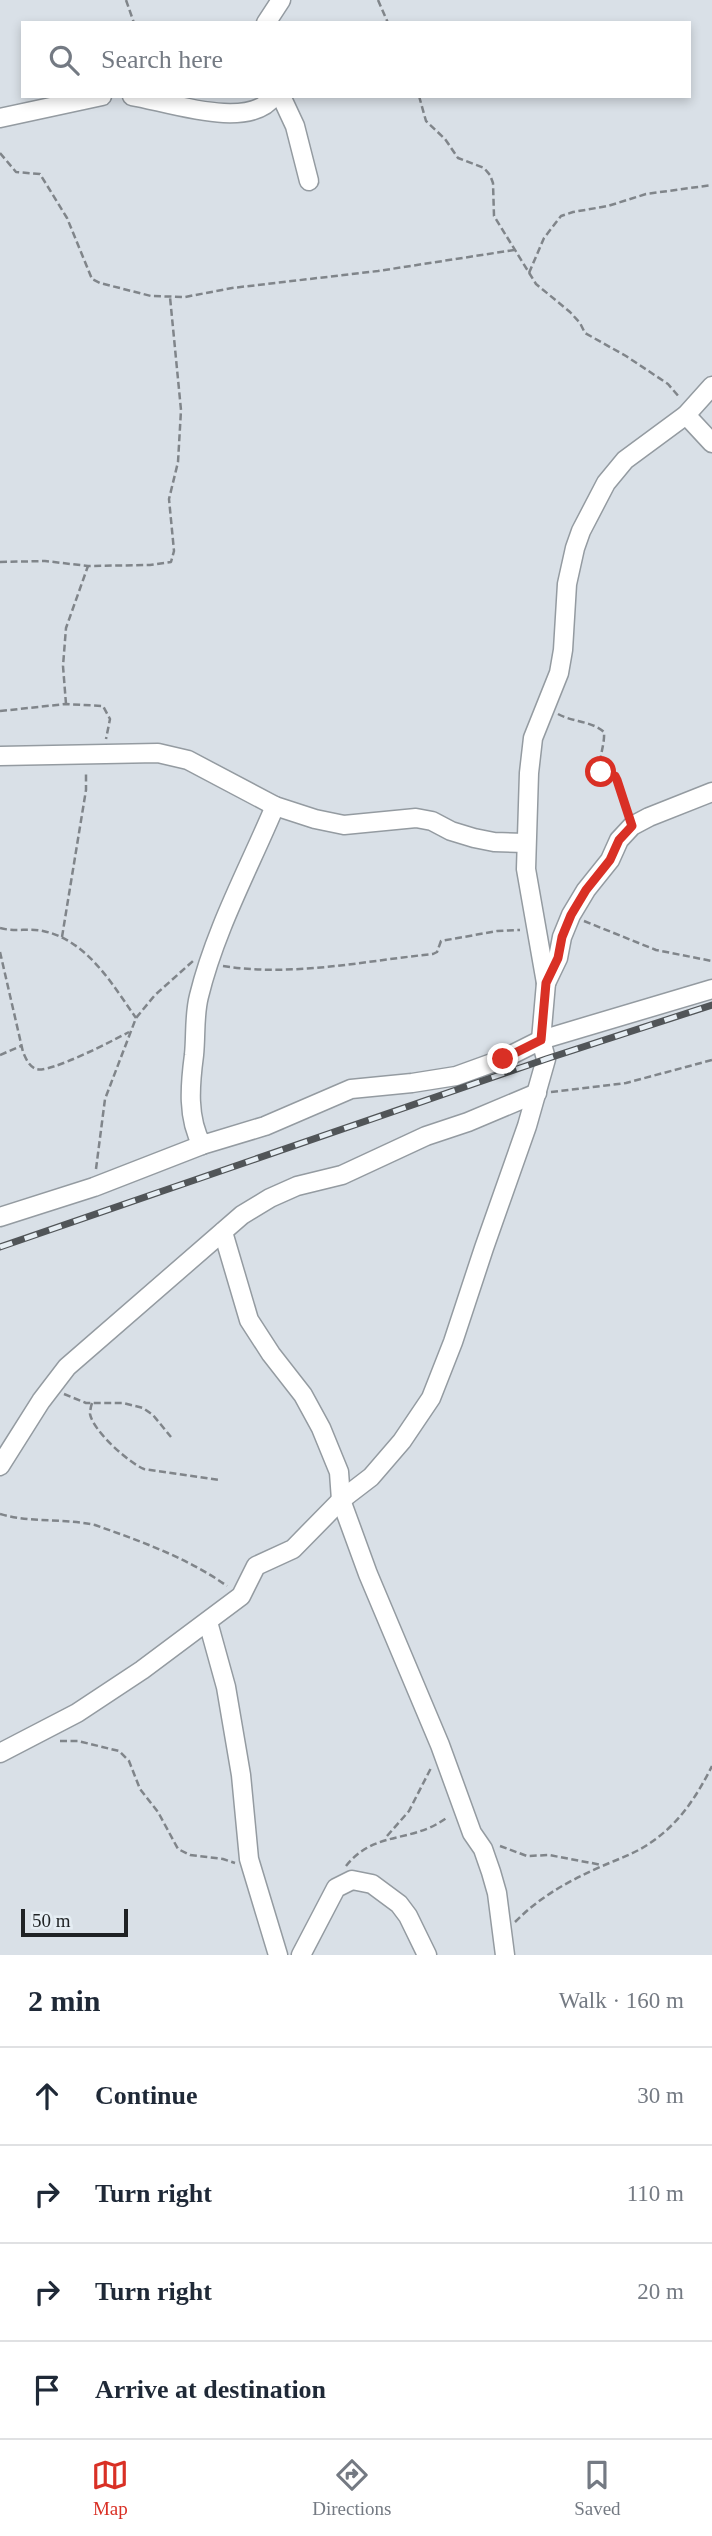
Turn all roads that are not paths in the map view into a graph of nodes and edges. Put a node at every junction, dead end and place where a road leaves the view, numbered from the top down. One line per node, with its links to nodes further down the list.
1 (281, 0): 2 (street)
2 (267, 21)
3 (94, 98): 7 (street)
4 (139, 98): 5 (street)
5 (273, 98)
6 (282, 98): 8 (street)
7 (0, 118)
8 (309, 181)
9 (712, 386): 10 (street)
10 (706, 401): 11 (street)
11 (686, 415): 12 (street); 16 (street)
12 (712, 443)
13 (0, 756): 15 (street)
14 (712, 792): 17 (street)
15 (275, 806): 16 (street); 21 (street)
16 (525, 843): 17 (street)
17 (546, 983): 19 (street)
18 (712, 989): 19 (street)
19 (541, 1040): 20 (street); 21 (street)
20 (537, 1093): 23 (street); 25 (street)
21 (202, 1145): 22 (street)
22 (0, 1217)
23 (223, 1231): 24 (street); 25 (street)
24 (0, 1466)
25 (341, 1500): 26 (street); 31 (street)
26 (208, 1622): 27 (street); 28 (street)
27 (0, 1753)
28 (278, 1955)
29 (301, 1955): 30 (street)
30 (427, 1955)
31 (505, 1955)

